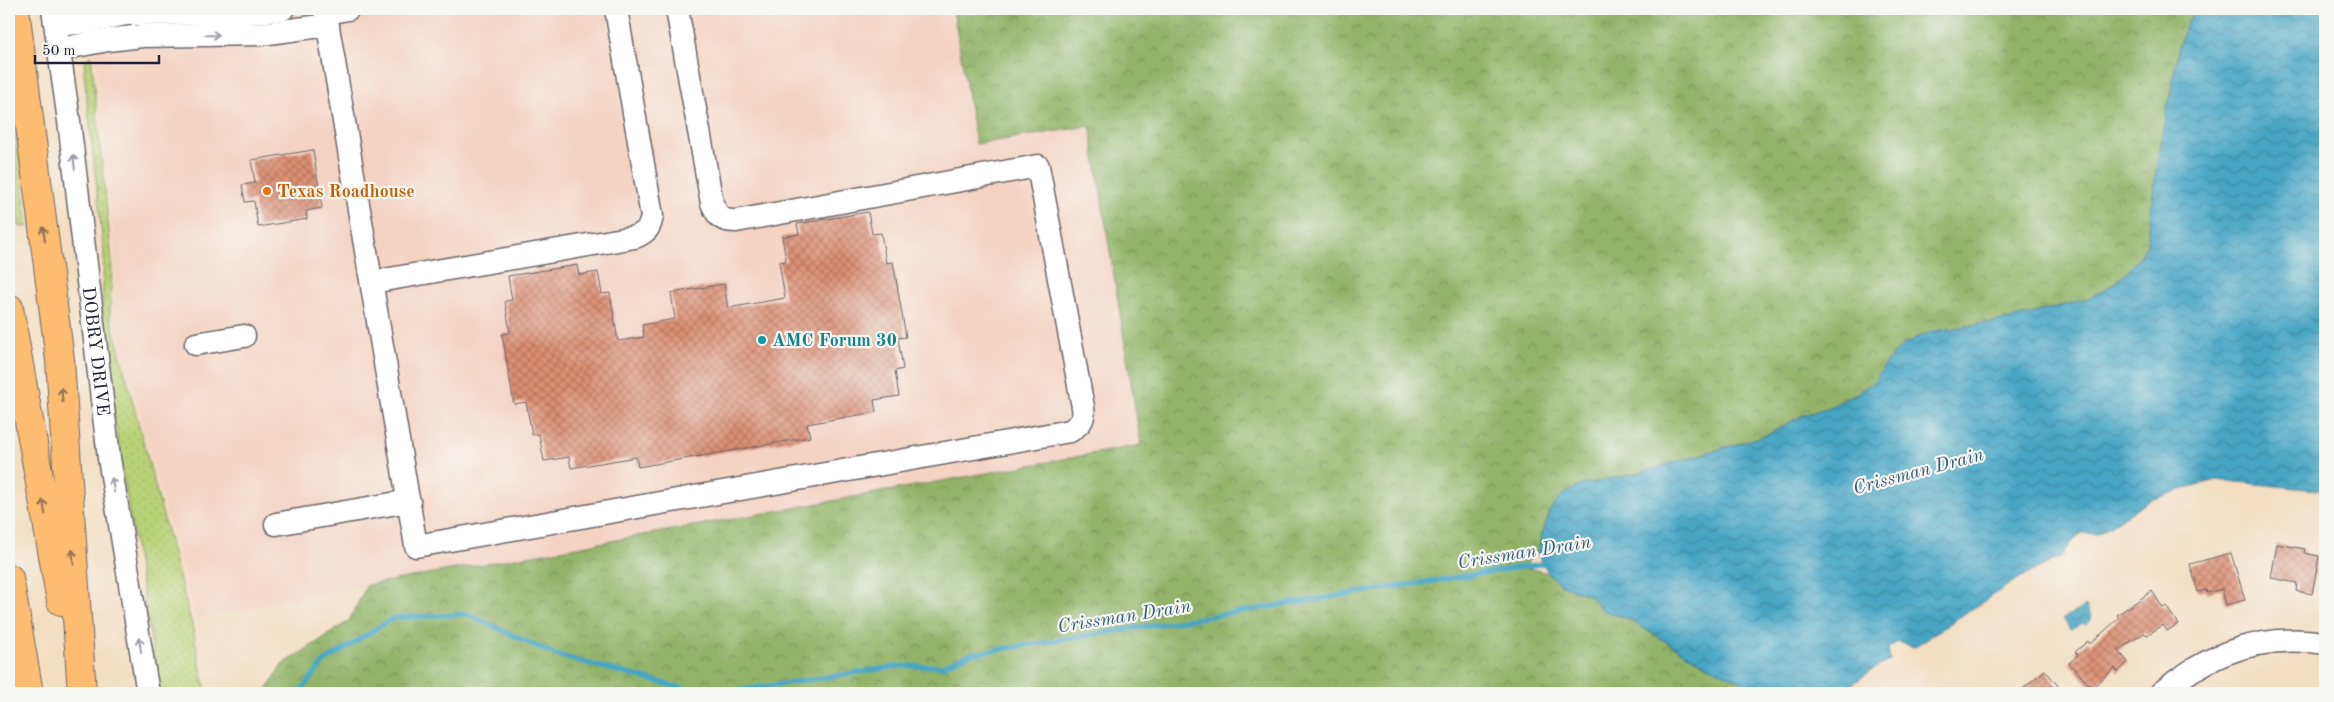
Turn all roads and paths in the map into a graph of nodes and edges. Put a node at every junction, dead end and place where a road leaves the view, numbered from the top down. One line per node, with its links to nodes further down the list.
1 (15, 9): 18 (highway, one-way to 1)
2 (283, 9): 6 (street)
3 (616, 9): 8 (street)
4 (677, 9): 12 (street)
5 (332, 14): 7 (street, one-way to 5); 8 (street)
6 (54, 17): 7 (street, DOBRY DRIVE)
7 (60, 48): 19 (street, DOBRY DRIVE, one-way to 7)
8 (372, 282): 12 (street)
9 (9, 308): 17 (highway, one-way to 9)
10 (244, 336): 11 (street)
11 (196, 344)
12 (408, 501): 13 (street)
13 (276, 524)
14 (9, 578): 16 (highway)
15 (2325, 643): 20 (street)
16 (29, 693)
17 (77, 693)
18 (82, 693)
19 (148, 693)
20 (2161, 693)

